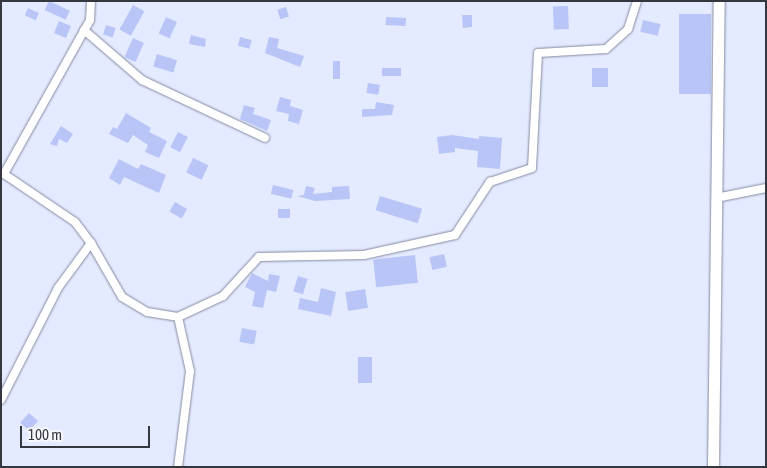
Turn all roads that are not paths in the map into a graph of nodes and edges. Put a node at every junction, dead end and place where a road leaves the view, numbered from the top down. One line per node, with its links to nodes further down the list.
1 (91, 1): 4 (street)
2 (638, 1): 10 (street)
3 (719, 1): 8 (street)
4 (84, 30): 5 (street); 6 (street)
5 (265, 138)
6 (3, 176): 9 (street)
7 (766, 188): 8 (street)
8 (716, 198): 13 (street)
9 (92, 243): 10 (street); 11 (street)
10 (178, 317): 12 (street)
11 (1, 400)
12 (178, 467)
13 (713, 467)

